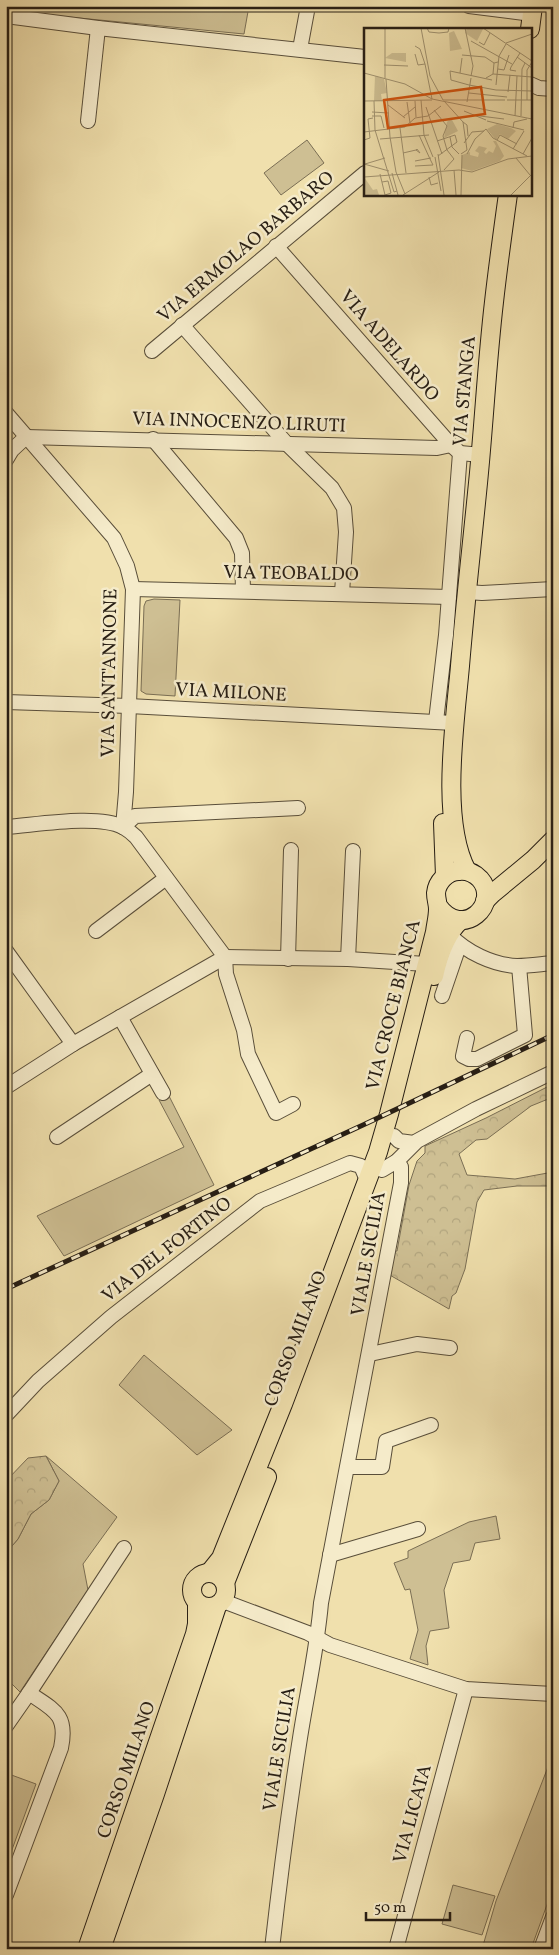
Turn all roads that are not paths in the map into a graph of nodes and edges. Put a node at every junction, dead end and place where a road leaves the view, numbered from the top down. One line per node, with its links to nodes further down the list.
1 (308, 6): 6 (street)
2 (469, 6): 4 (street)
3 (6, 16): 5 (street)
4 (532, 16)
5 (98, 28): 6 (street); 10 (street)
6 (300, 49): 7 (street)
7 (364, 57)
8 (532, 85): 9 (street)
9 (553, 89)
10 (88, 121)
11 (364, 174): 13 (street, VIA ERMOLAO BARBARO)
12 (508, 195): 22 (main road, VIA STANGA)
13 (276, 246): 14 (street, VIA ERMOLAO BARBARO); 20 (street, VIA ADELARDO)
14 (182, 325): 15 (street, VIA ERMOLAO BARBARO); 19 (street)
15 (152, 351)
16 (6, 412): 17 (street, VIA SANT'ANNONE)
17 (26, 437): 18 (street, VIA INNOCENZO LIRUTI); 21 (street); 23 (street, VIA SANT'ANNONE)
18 (153, 439): 19 (street, VIA INNOCENZO LIRUTI); 25 (street)
19 (286, 443): 20 (street, VIA INNOCENZO LIRUTI); 27 (street)
20 (456, 449): 22 (street); 28 (street, VIA STANGA)
21 (8, 452)
22 (481, 455): 26 (main road, VIA STANGA)
23 (133, 588): 25 (street, VIA TEOBALDO); 30 (street, VIA SANT'ANNONE)
24 (553, 589): 26 (street)
25 (243, 592): 27 (street, VIA TEOBALDO)
26 (467, 592): 32 (main road, VIA STANGA)
27 (342, 593): 28 (street, VIA TEOBALDO)
28 (450, 597): 31 (street, VIA STANGA)
29 (6, 702): 30 (street, VIA MILONE)
30 (129, 706): 31 (street, VIA MILONE); 35 (street, VIA SANT'ANNONE)
31 (436, 721): 32 (street, VIA MILONE)
32 (454, 723): 40 (main road); 41 (main road, VIA CROCE BIANCA)
33 (298, 808): 35 (street)
34 (6, 827): 35 (street)
35 (122, 827): 42 (street)
36 (553, 840): 39 (main road, VIA CROCE BIANCA)
37 (291, 850): 50 (street)
38 (353, 851): 51 (street)
39 (522, 868): 40 (main road); 43 (main road, VIA CROCE BIANCA)
40 (472, 874): 41 (main road); 43 (main road)
41 (444, 876): 44 (main road, VIA CROCE BIANCA)
42 (166, 878): 46 (street); 49 (street)
43 (485, 901): 45 (main road, VIA CROCE BIANCA)
44 (438, 906): 45 (main road, VIA CROCE BIANCA); 53 (main road, VIA CROCE BIANCA)
45 (461, 920): 47 (main road, VIA CROCE BIANCA)
46 (96, 931)
47 (455, 941): 54 (street); 55 (street, VIA CROCE BIANCA); 64 (main road, VIA CROCE BIANCA)
48 (6, 950): 58 (street)
49 (225, 957): 50 (street); 56 (street); 63 (street)
50 (288, 959): 51 (street)
51 (348, 959): 53 (street)
52 (553, 963): 54 (street)
53 (426, 964): 64 (main road, VIA CROCE BIANCA)
54 (519, 966): 57 (street)
55 (442, 996)
56 (120, 1017): 58 (street); 60 (street)
57 (467, 1038)
58 (73, 1044): 61 (street)
59 (553, 1072): 67 (street)
60 (152, 1074): 62 (street); 66 (street)
61 (6, 1087)
62 (163, 1093)
63 (293, 1104)
64 (396, 1111): 65 (main road, CORSO MILANO); 69 (main road, CORSO MILANO)
65 (394, 1136): 67 (street); 68 (main road, CORSO MILANO)
66 (56, 1137)
67 (414, 1143): 68 (street)
68 (390, 1166): 71 (street, VIALE SICILIA); 79 (main road, CORSO MILANO)
69 (367, 1180): 72 (street, VIA DEL FORTINO); 78 (main road, CORSO MILANO)
70 (450, 1348): 71 (street)
71 (370, 1354): 74 (street, VIALE SICILIA)
72 (6, 1415)
73 (431, 1424): 74 (street)
74 (348, 1466): 77 (street, VIALE SICILIA)
75 (418, 1529): 77 (street)
76 (124, 1548): 83 (street)
77 (330, 1555): 81 (street, VIALE SICILIA)
78 (209, 1572): 79 (main road); 80 (main road)
79 (221, 1597): 80 (main road); 81 (street); 89 (main road, CORSO MILANO)
80 (196, 1603): 88 (main road, CORSO MILANO)
81 (318, 1638): 82 (street); 90 (street, VIALE SICILIA)
82 (466, 1689): 84 (street); 91 (street, VIA LICATA)
83 (29, 1693): 85 (street); 86 (street)
84 (553, 1694)
85 (6, 1726)
86 (6, 1895)
87 (553, 1917): 92 (street)
88 (87, 1949)
89 (100, 1949)
90 (272, 1949)
91 (396, 1949)
92 (541, 1949)

